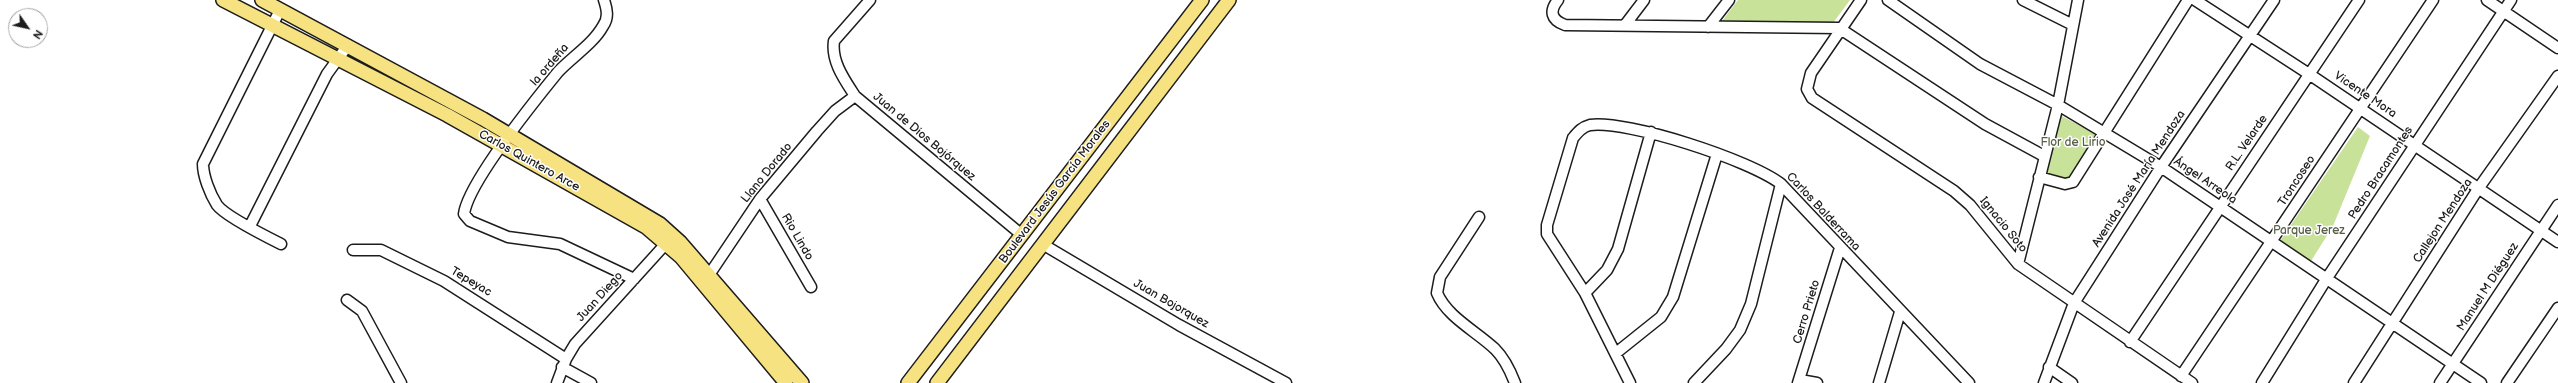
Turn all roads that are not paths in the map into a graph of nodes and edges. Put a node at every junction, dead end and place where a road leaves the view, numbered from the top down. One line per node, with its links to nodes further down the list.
1 (223, 0): 25 (main road, Carlos Quintero Arce)
2 (262, 0): 21 (main road, Carlos Quintero Arce)
3 (604, 0): 39 (street, la ordeña)
4 (870, 0): 34 (street, Juan de Dios Bojórquez)
5 (1202, 0): 54 (main road, Boulevard Jesús García Morales)
6 (1229, 0): 59 (main road, Boulevard Jesús García Morales)
7 (1558, 0): 23 (street)
8 (1644, 0): 23 (street)
9 (1729, 0): 26 (street)
10 (1861, 0): 27 (street)
11 (1888, 0): 35 (street, Ángel Arreola)
12 (2024, 0): 24 (street)
13 (2078, 0): 24 (street)
14 (2188, 0): 38 (street)
15 (2195, 0): 28 (street, Vicente Mora)
16 (2274, 0): 28 (street, Avenida José María Mendoza)
17 (2360, 0): 32 (street, R.L. Velarde)
18 (2433, 0): 36 (street, Troncoseo)
19 (2487, 0): 22 (street)
20 (2511, 0): 22 (street, Pedro Bracamontes)
21 (280, 10): 25 (street); 29 (main road, Carlos Quintero Arce)
22 (2503, 12): 30 (street); 40 (street, Pedro Bracamontes)
23 (1625, 25): 26 (street)
24 (2073, 25): 35 (street)
25 (272, 27): 31 (main road, Carlos Quintero Arce); 52 (street)
26 (1708, 27): 27 (street)
27 (1839, 28): 43 (street); 62 (street, Ignacio Soto)
28 (2250, 36): 32 (street, Vicente Mora); 44 (street, Avenida José María Mendoza)
29 (348, 45): 31 (street); 39 (main road, Carlos Quintero Arce)
30 (2558, 48)
31 (336, 59): 41 (main road, Carlos Quintero Arce); 52 (street)
32 (2310, 74): 36 (street, Vicente Mora); 50 (street, R.L. Velarde)
33 (2558, 76): 47 (street, Callejon Mendoza)
34 (855, 96): 48 (street, Llano Dorado); 54 (street, Juan de Dios Bojórquez)
35 (2058, 105): 38 (street, Ángel Arreola); 43 (street)
36 (2360, 108): 40 (street, Vicente Mora); 56 (street, Troncoseo)
37 (1651, 132): 42 (street, Carlos Balderrama); 67 (street); 67 (street, Carlos Balderrama)
38 (2104, 133): 44 (street, Ángel Arreola); 45 (street)
39 (510, 135): 41 (street, la ordeña); 55 (main road, Carlos Quintero Arce)
40 (2415, 145): 47 (street, Vicente Mora); 64 (street, Pedro Bracamontes)
41 (502, 146): 55 (main road, Carlos Quintero Arce); 65 (street, la ordeña)
42 (1717, 154): 46 (street, Carlos Balderrama); 74 (street)
43 (2044, 156): 45 (street)
44 (2161, 167): 50 (street, Ángel Arreola); 69 (street, Avenida José María Mendoza)
45 (2038, 177): 62 (street)
46 (1781, 184): 60 (street, Carlos Balderrama); 91 (street)
47 (2478, 189): 53 (street, Vicente Mora); 72 (street, Callejon Mendoza)
48 (760, 199): 63 (street, Llano Dorado); 66 (street, Rio Lindo)
49 (2558, 205): 53 (street, Manuel M Diéguez)
50 (2220, 206): 56 (street, Ángel Arreola); 73 (street, R.L. Velarde)
51 (1479, 217): 89 (street)
52 (250, 226): 58 (street)
53 (2541, 230): 57 (street, Vicente Mora); 77 (street, Manuel M Diéguez)
54 (1022, 235): 86 (main road, Boulevard Jesús García Morales)
55 (670, 239): 63 (main road, Carlos Quintero Arce); 65 (street, Juan Diego); 75 (main road, Carlos Quintero Arce)
56 (2272, 242): 64 (street, Ángel Arreola); 79 (street, Troncoseo)
57 (2558, 242)
58 (281, 244)
59 (1044, 245): 87 (main road, Boulevard Jesús García Morales); 88 (street, Juan Bojorquez)
60 (1840, 248): 71 (street, Carlos Balderrama); 80 (street, Cerro Prieto)
61 (354, 250): 76 (street, Tepeyac)
62 (2018, 264): 69 (street, Ignacio Soto)
63 (709, 275): 75 (main road, Carlos Quintero Arce)
64 (2327, 278): 72 (street, Ángel Arreola); 98 (street, Pedro Bracamontes)
65 (634, 279): 76 (street, Juan Diego)
66 (810, 287)
67 (1585, 293): 74 (street)
68 (347, 300): 81 (street)
69 (2074, 303): 73 (street, Ignacio Soto); 78 (street, Avenida José María Mendoza)
70 (2558, 308): 102 (street)
71 (1900, 312): 93 (street); 94 (street, Carlos Balderrama)
72 (2393, 324): 77 (street, Ángel Arreola); 99 (street, Callejon Mendoza)
73 (2130, 342): 79 (street, Ignacio Soto)
74 (1616, 353): 90 (street)
75 (770, 355): 84 (main road, Carlos Quintero Arce); 85 (main road, Carlos Quintero Arce)
76 (564, 363): 82 (street, Juan Diego); 83 (street, Tepeyac)
77 (2453, 364): 100 (street, Manuel M Diéguez); 101 (street, Ángel Arreola)
78 (2049, 368): 95 (street, Avenida José María Mendoza); 96 (street)
79 (2181, 376): 97 (street, Ignacio Soto)
80 (1799, 381): 92 (street)
81 (401, 383)
82 (557, 383)
83 (591, 383)
84 (786, 383)
85 (802, 383)
86 (908, 383)
87 (937, 383)
88 (1286, 383)
89 (1516, 383)
90 (1630, 383)
91 (1694, 383)
92 (1817, 383)
93 (1879, 383)
94 (1969, 383)
95 (2044, 383)
96 (2072, 383)
97 (2192, 383)
98 (2262, 383)
99 (2354, 383)
100 (2440, 383)
101 (2480, 383)
102 (2507, 383)

